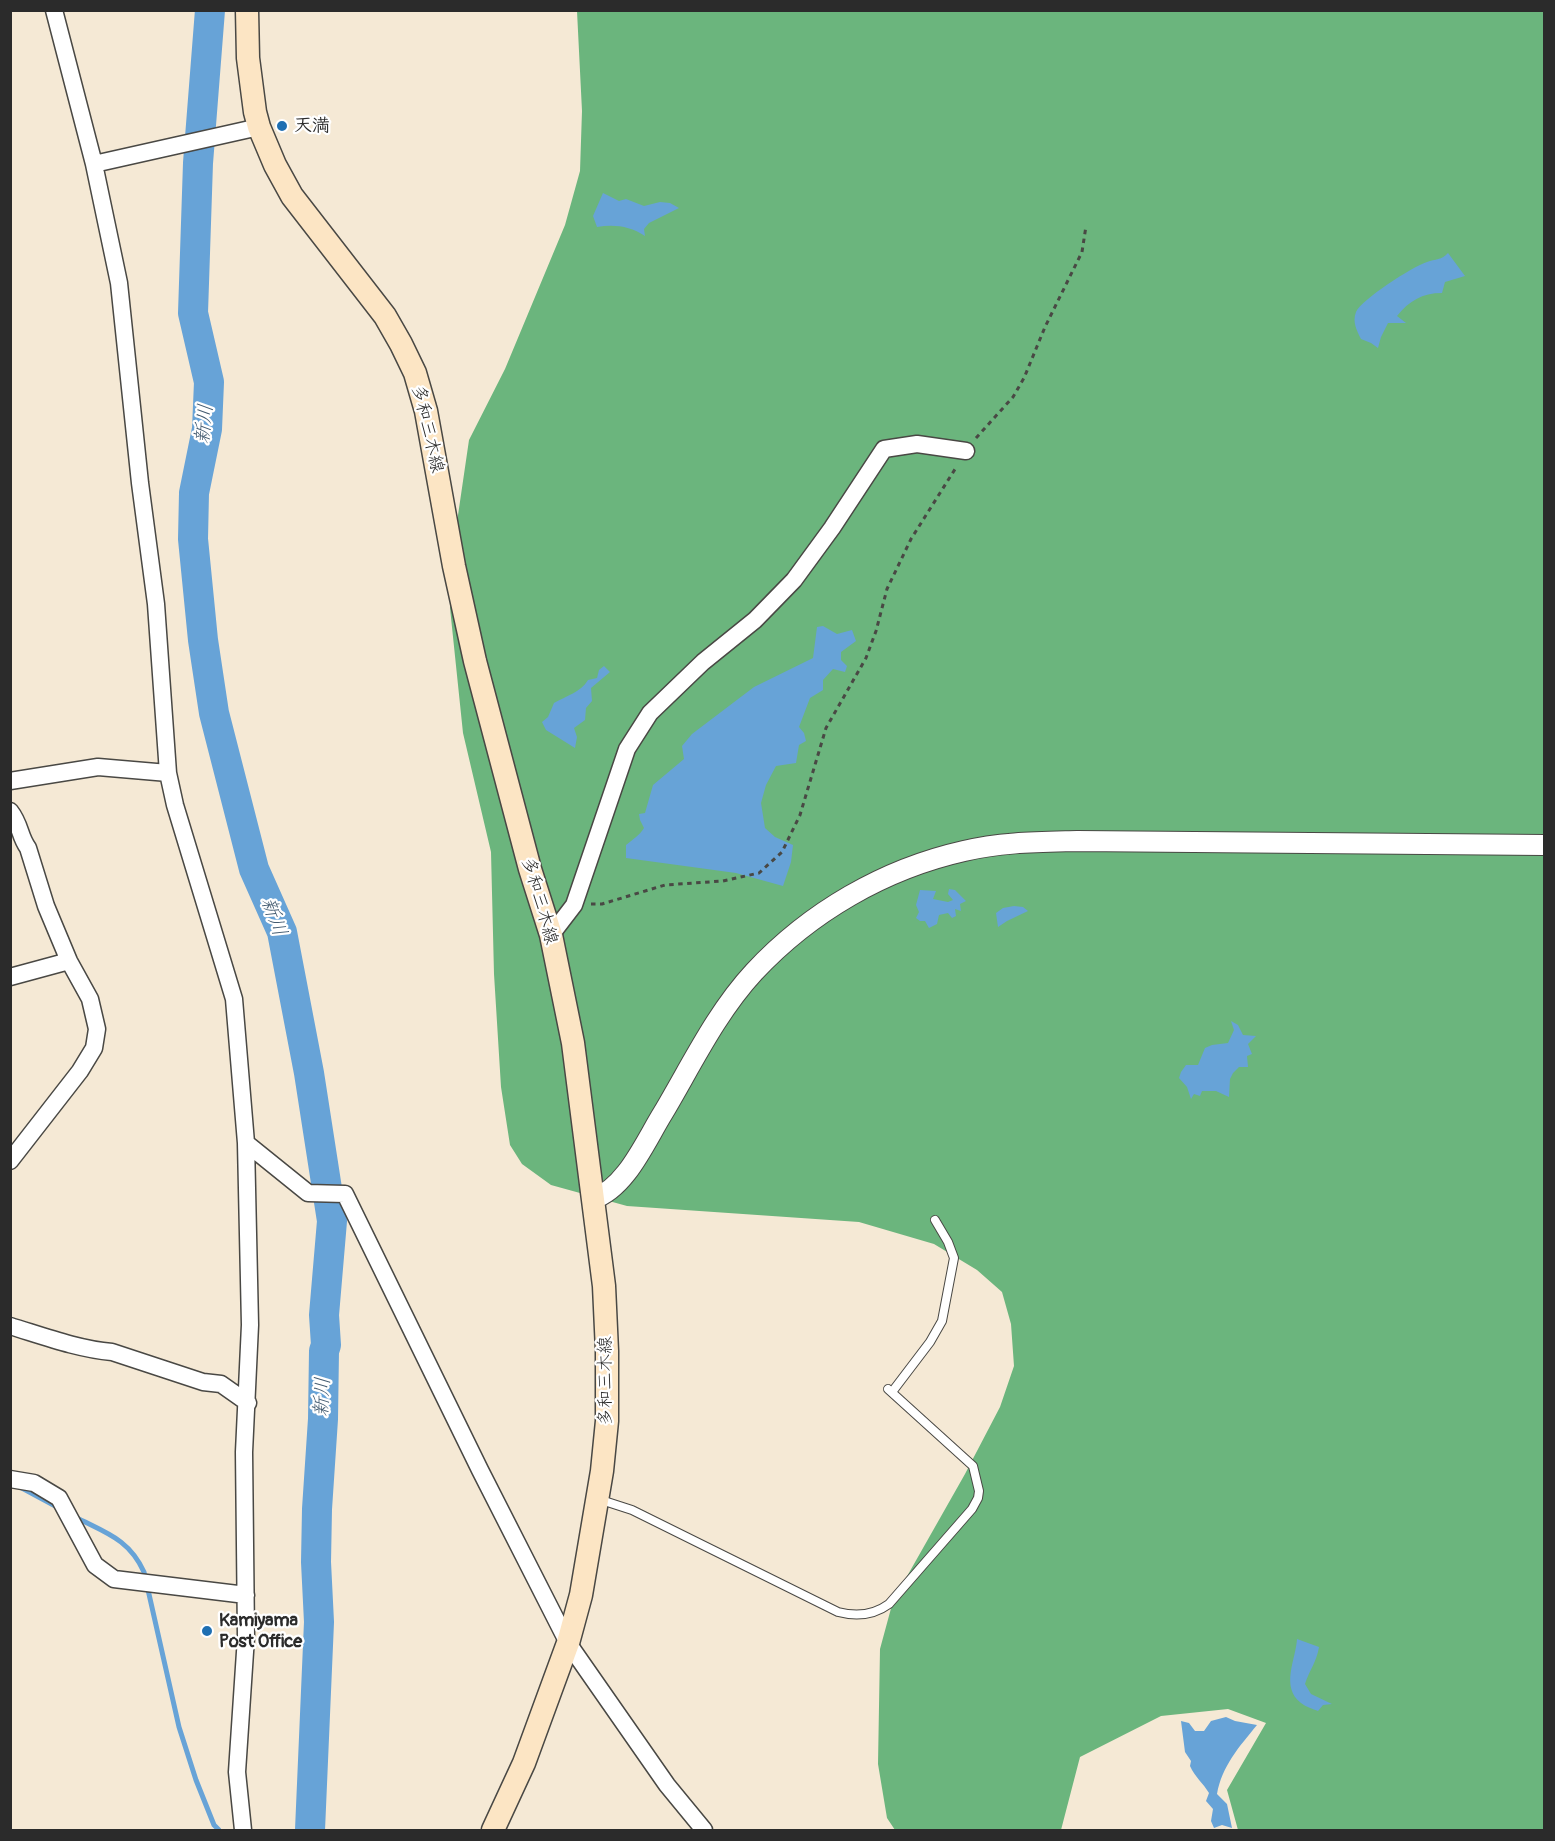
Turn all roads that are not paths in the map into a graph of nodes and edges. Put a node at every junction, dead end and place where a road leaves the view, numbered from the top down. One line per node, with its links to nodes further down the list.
1 (54, 10): 4 (street)
2 (248, 10): 3 (main road, 多和三木線)
3 (259, 127): 4 (street); 10 (main road, 多和三木線)
4 (94, 165): 6 (street)
5 (966, 451): 10 (street)
6 (168, 772): 7 (street); 13 (street)
7 (10, 781)
8 (10, 811): 11 (street)
9 (1545, 845): 15 (street)
10 (551, 936): 15 (main road, 多和三木線)
11 (69, 961): 12 (street); 14 (street)
12 (10, 977)
13 (246, 1143): 18 (street); 22 (street)
14 (10, 1161)
15 (593, 1199): 20 (main road, 多和三木線)
16 (935, 1220): 20 (lane)
17 (10, 1326): 18 (street)
18 (248, 1402): 21 (street)
19 (10, 1479): 21 (street)
20 (598, 1499): 22 (main road, 多和三木線)
21 (246, 1595): 23 (street)
22 (568, 1643): 24 (main road, 多和三木線); 25 (street)
23 (243, 1830)
24 (493, 1830)
25 (704, 1830)

